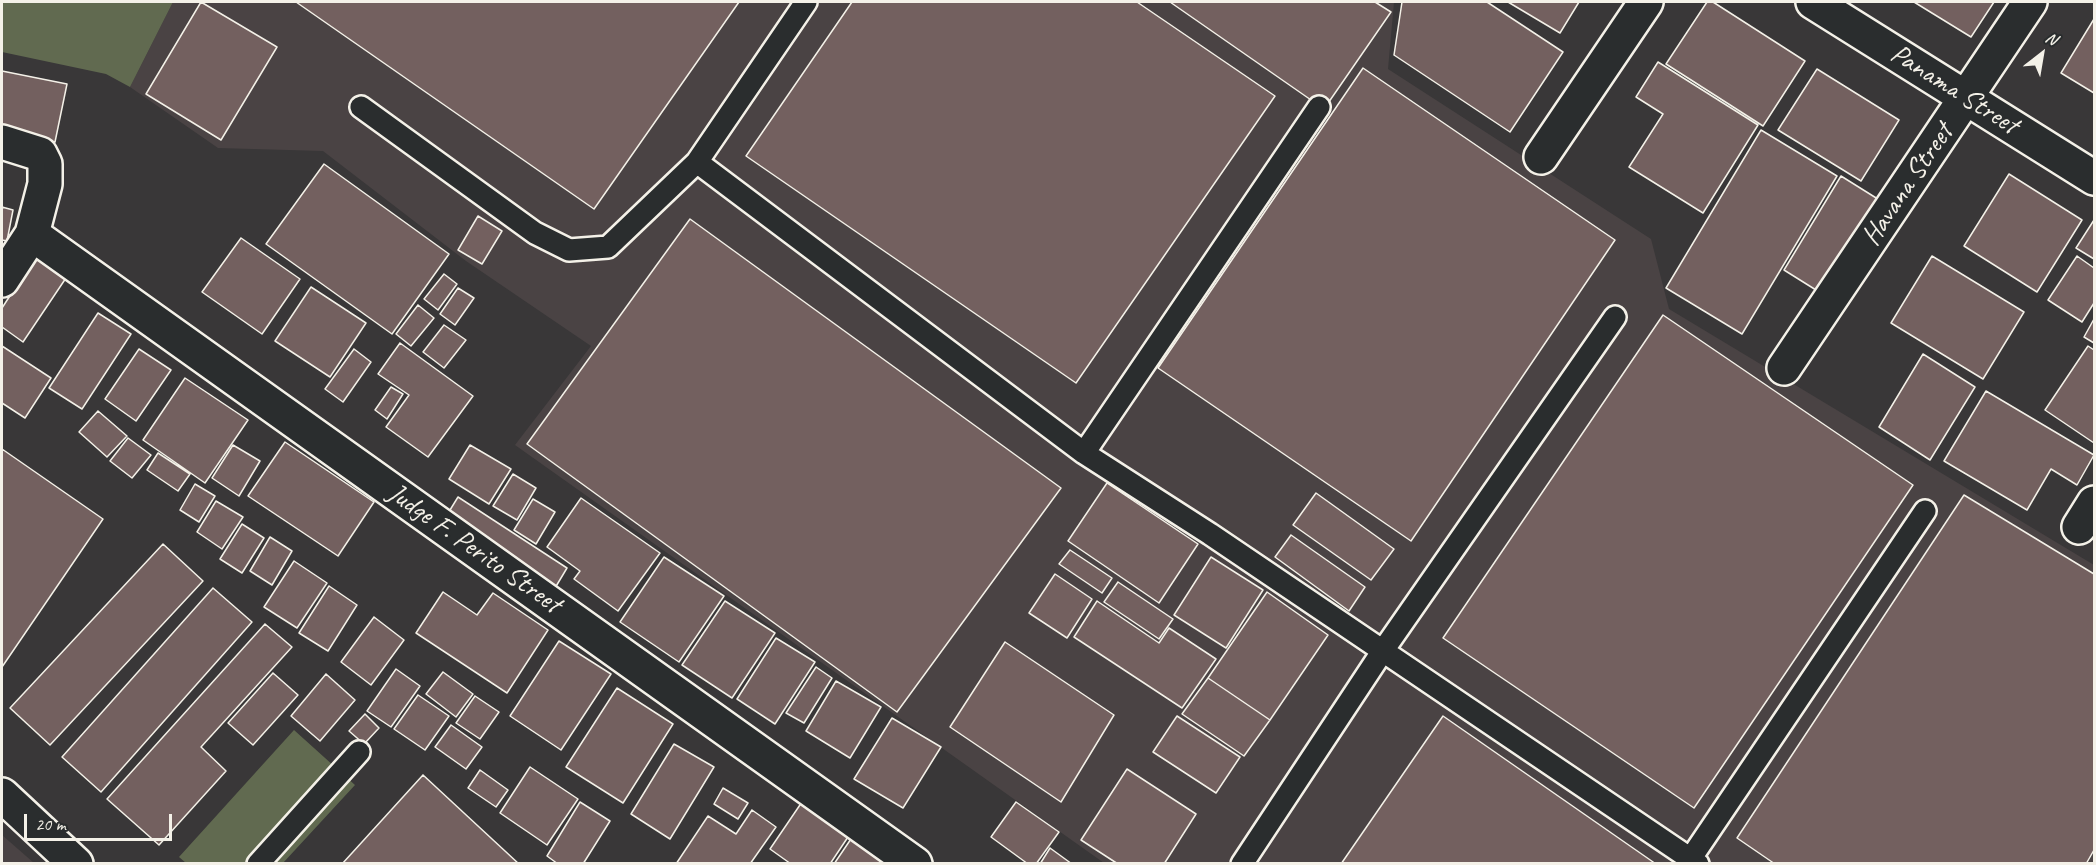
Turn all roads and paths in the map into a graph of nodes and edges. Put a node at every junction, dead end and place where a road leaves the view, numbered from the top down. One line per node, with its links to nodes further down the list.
1 (806, 2): 10 (lane)
2 (1646, 2): 9 (street)
3 (1813, 2): 5 (street, Panama Street)
4 (2030, 2): 5 (street, Havana Street)
5 (1967, 98): 11 (street, Panama Street); 15 (street, Havana Street)
6 (361, 107): 10 (lane)
7 (1319, 107): 16 (lane)
8 (2, 142): 12 (street)
9 (1541, 158)
10 (697, 162): 16 (lane)
11 (2094, 178)
12 (32, 234): 13 (street); 24 (street, Judge F. Perito Street)
13 (2, 280)
14 (1615, 317): 18 (lane)
15 (1784, 368)
16 (1084, 453): 18 (lane)
17 (1925, 511): 21 (lane)
18 (1382, 652): 21 (lane); 25 (lane)
19 (359, 752): 23 (lane)
20 (2, 795): 22 (street)
21 (1694, 861)
22 (76, 864)
23 (258, 864)
24 (915, 864)
25 (1242, 864)

